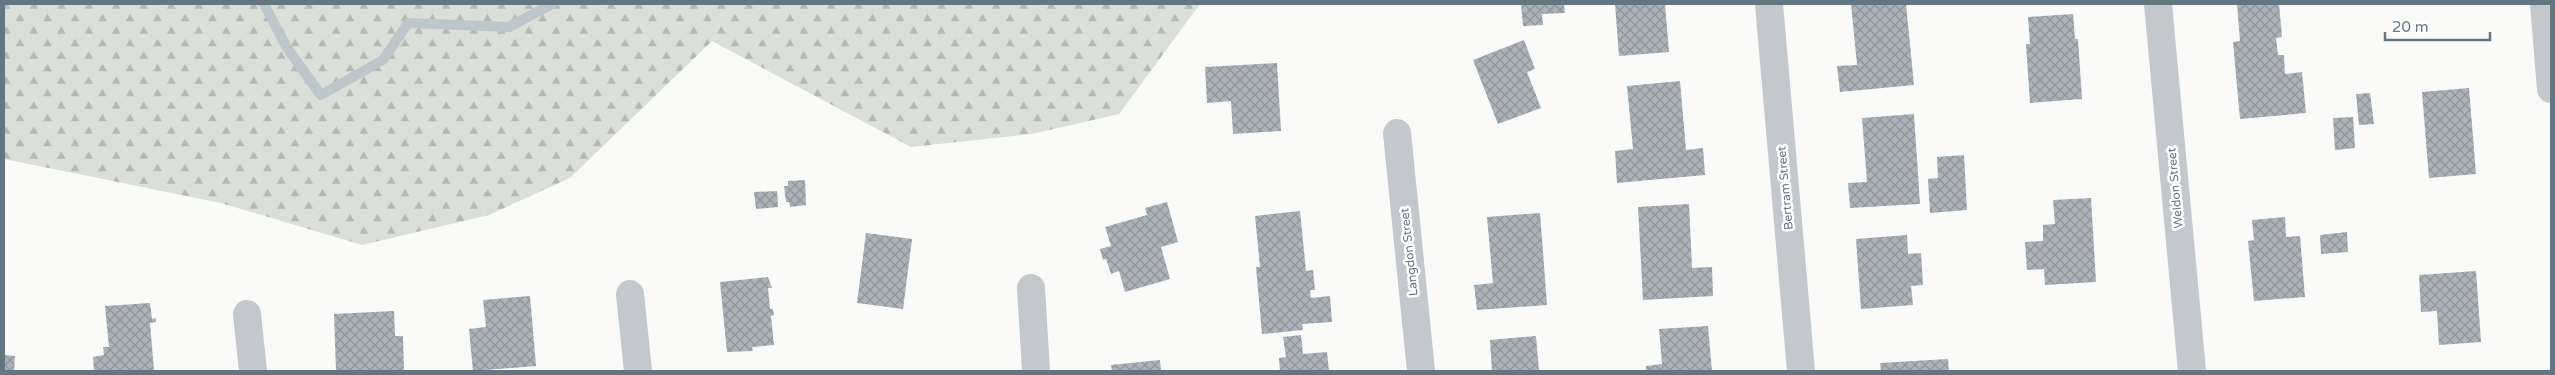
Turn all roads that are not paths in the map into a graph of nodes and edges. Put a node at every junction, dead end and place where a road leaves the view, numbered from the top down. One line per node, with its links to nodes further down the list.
1 (1769, 4): 13 (street, Bertram Street)
2 (2158, 4): 14 (street, Weldon Street)
3 (2544, 4): 4 (street)
4 (2551, 89)
5 (1397, 133): 12 (street, Langdon Street)
6 (1030, 288): 11 (street)
7 (630, 294): 10 (street)
8 (247, 314): 9 (street)
9 (253, 371)
10 (638, 371)
11 (1036, 371)
12 (1421, 371)
13 (1801, 371)
14 (2192, 371)

